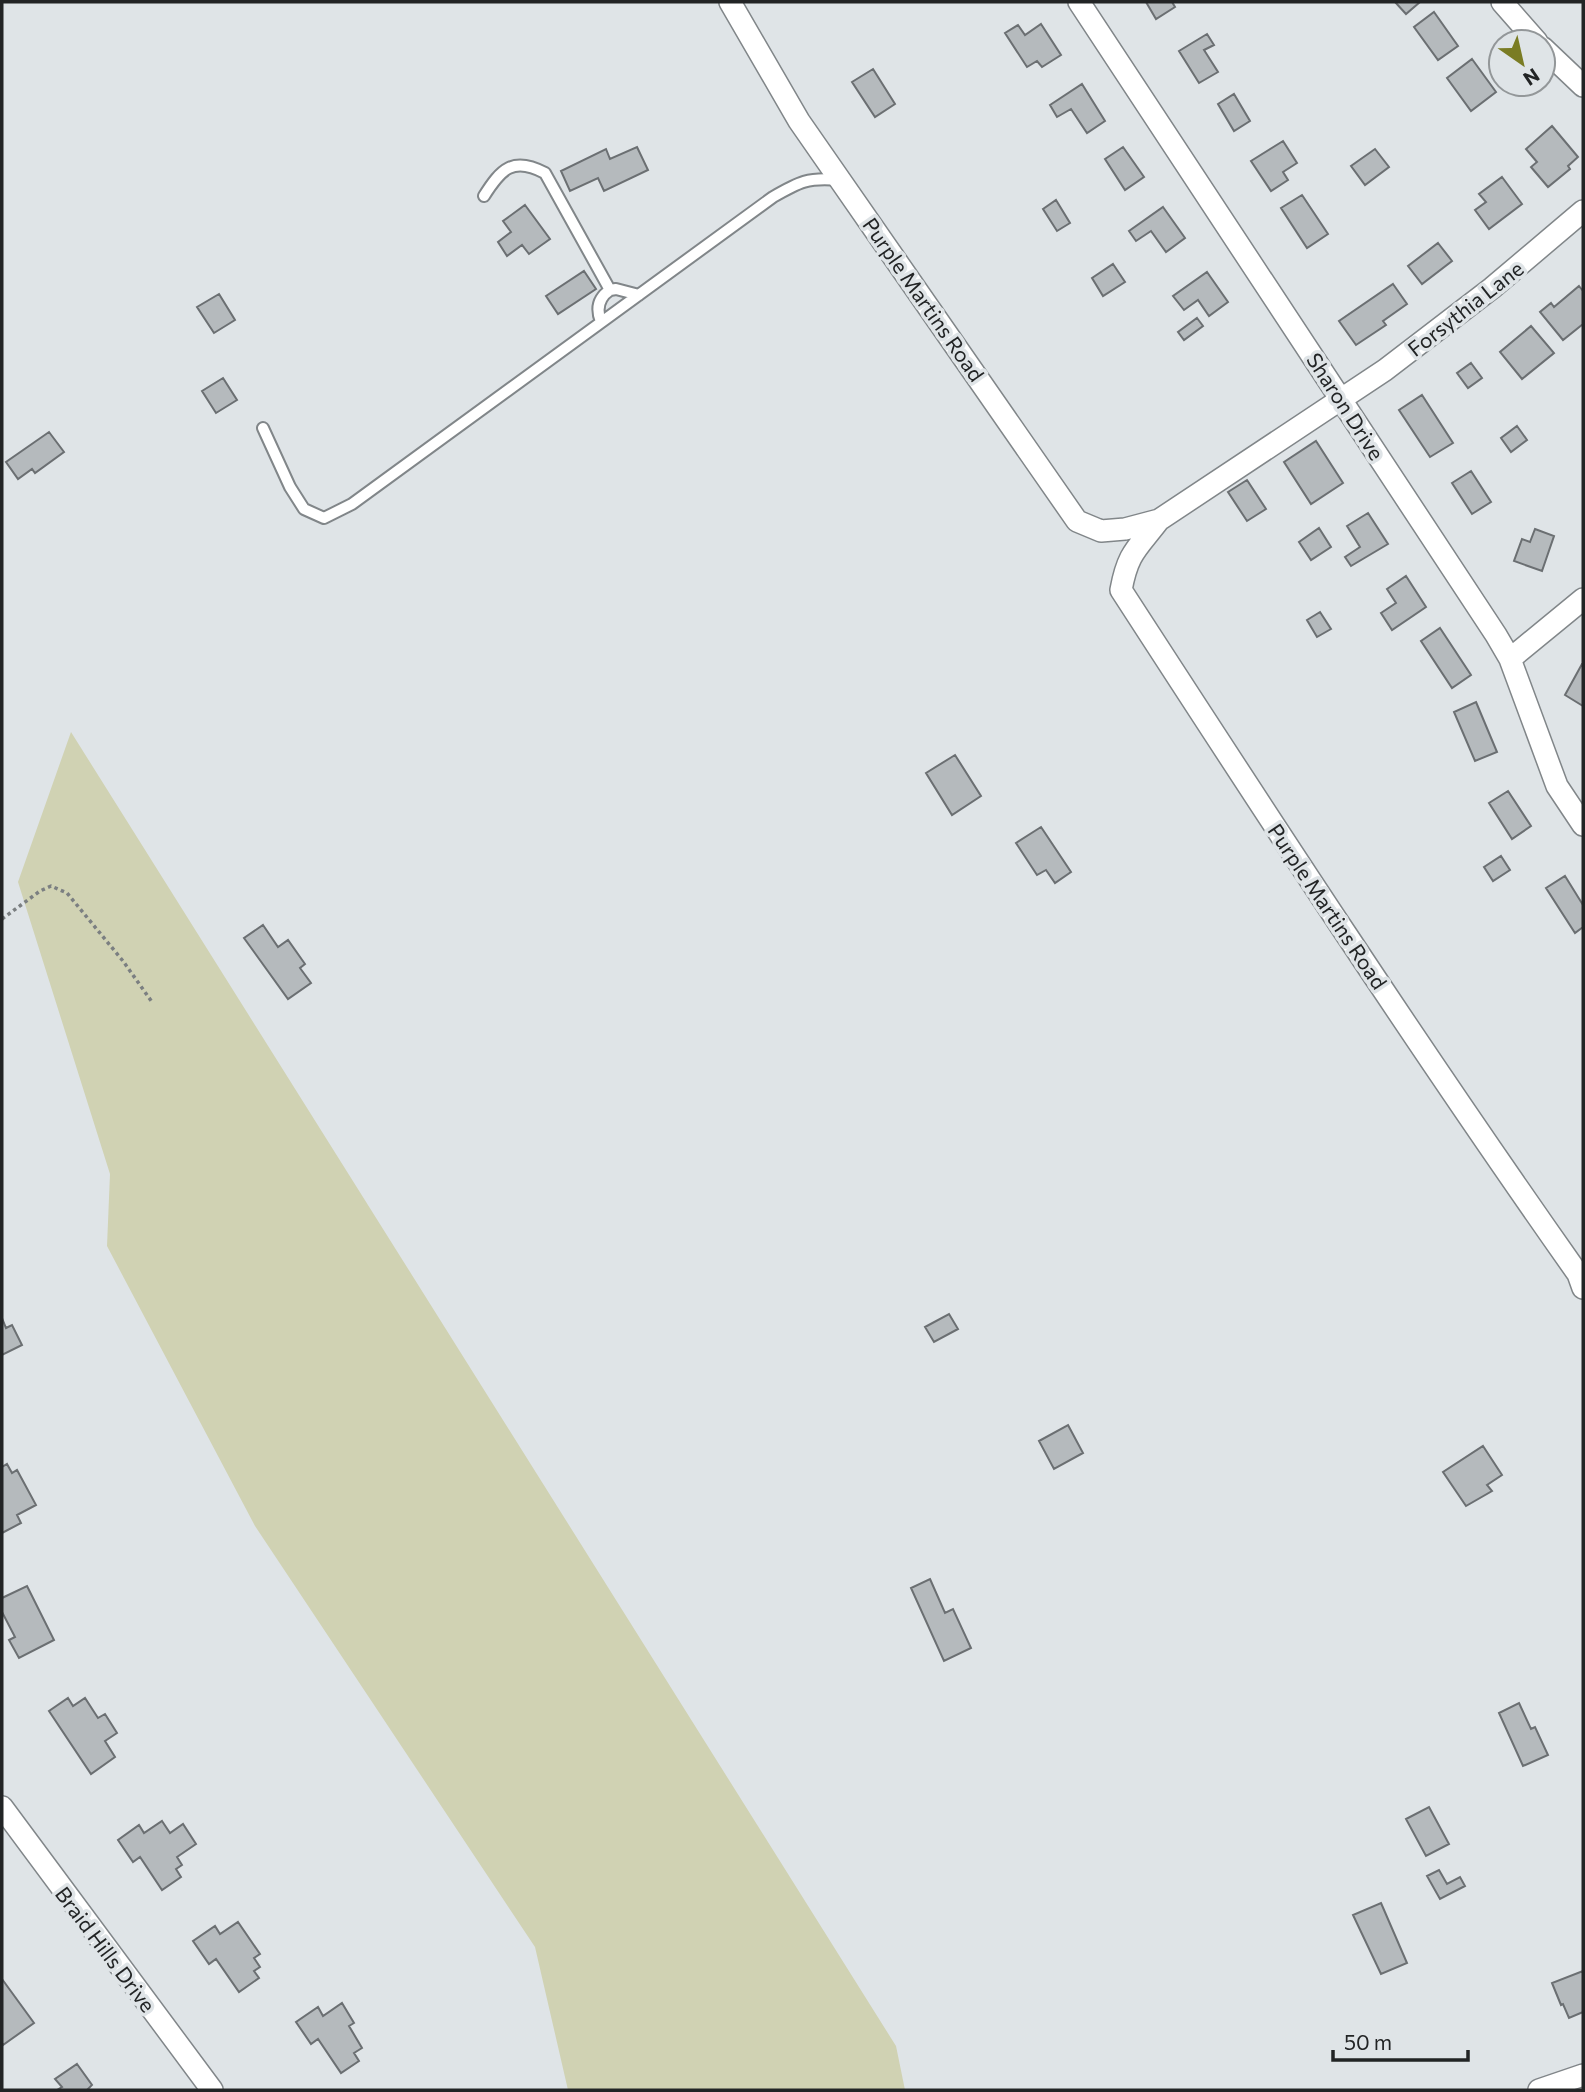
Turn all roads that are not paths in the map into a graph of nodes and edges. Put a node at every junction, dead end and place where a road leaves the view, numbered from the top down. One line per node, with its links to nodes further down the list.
1 (730, 2): 7 (street, Purple Martins Road)
2 (1079, 2): 13 (street, Sharon Drive)
3 (1502, 2): 4 (street)
4 (1525, 28)
5 (1557, 61): 6 (street)
6 (1583, 86)
7 (842, 181): 11 (lane); 15 (street, Purple Martins Road)
8 (484, 196): 10 (lane)
9 (1583, 211): 13 (street, Forsythia Lane)
10 (610, 290): 11 (lane); 12 (lane)
11 (639, 295): 12 (lane)
12 (601, 322): 14 (lane)
13 (1342, 399): 15 (street, Purple Martins Road); 17 (street, Sharon Drive)
14 (263, 428)
15 (1159, 520): 19 (street, Purple Martins Road)
16 (1583, 599): 17 (street)
17 (1510, 659): 18 (street, Sharon Drive)
18 (1583, 825)
19 (1583, 1288)
20 (2, 1807): 22 (street, Braid Hills Drive)
21 (1583, 2076): 23 (street)
22 (212, 2090)
23 (1539, 2090)

